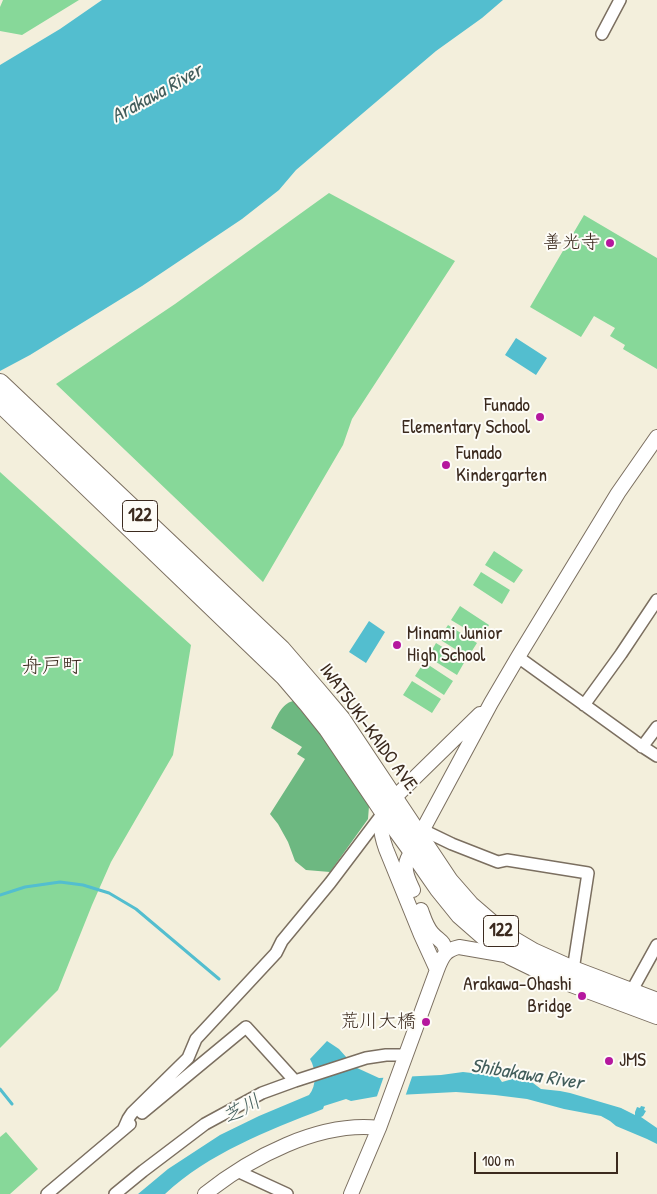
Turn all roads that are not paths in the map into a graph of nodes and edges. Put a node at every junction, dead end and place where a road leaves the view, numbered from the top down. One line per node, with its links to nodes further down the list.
1 (620, 0): 2 (street)
2 (602, 34)
3 (0, 383): 7 (highway, IWATSUKI-KAIDO AVE. / 122)
4 (0, 404): 7 (highway, IWATSUKI-KAIDO AVE. / 122)
5 (657, 437): 8 (street)
6 (657, 600): 10 (street)
7 (275, 655): 14 (highway, IWATSUKI-KAIDO AVE. / 122)
8 (518, 657): 9 (street); 10 (street)
9 (490, 703): 14 (street); 15 (street)
10 (584, 705): 12 (street)
11 (657, 727): 12 (street)
12 (642, 747): 13 (street)
13 (657, 756)
14 (389, 805): 19 (highway, IWATSUKI-KAIDO AVE. / 122); 20 (street); 21 (highway, IWATSUKI-KAIDO AVE. / 122); 27 (street)
15 (422, 832): 21 (street)
16 (409, 856): 18 (street)
17 (657, 945): 22 (street)
18 (446, 952): 19 (street); 20 (street)
19 (511, 956): 24 (highway, IWATSUKI-KAIDO AVE. / 122)
20 (437, 970): 25 (street)
21 (573, 970): 22 (highway, IWATSUKI-KAIDO AVE. / 122)
22 (631, 992): 23 (highway, IWATSUKI-KAIDO AVE. / 122)
23 (657, 1002)
24 (657, 1015)
25 (404, 1059): 26 (street); 28 (street)
26 (295, 1081): 27 (street); 31 (street)
27 (124, 1128): 30 (street)
28 (379, 1128): 29 (street); 34 (street)
29 (237, 1171): 32 (street); 33 (street)
30 (47, 1194)
31 (116, 1194)
32 (205, 1194)
33 (286, 1194)
34 (351, 1194)

